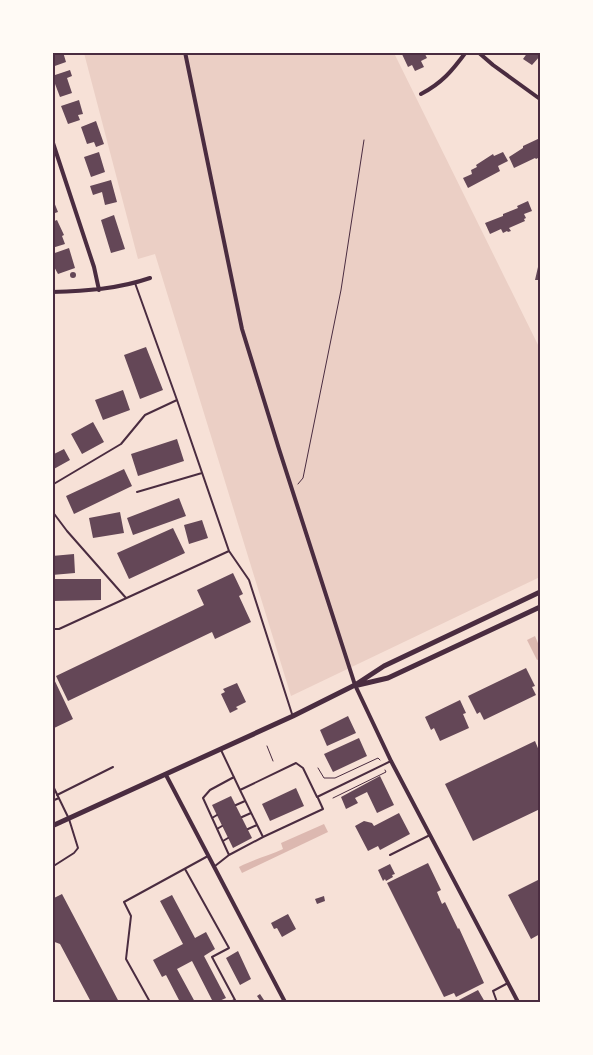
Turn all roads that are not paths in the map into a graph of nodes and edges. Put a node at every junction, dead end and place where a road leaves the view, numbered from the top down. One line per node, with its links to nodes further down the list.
1 (186, 52): 21 (street)
2 (466, 52): 4 (street)
3 (478, 52): 5 (street)
4 (421, 94)
5 (540, 99)
6 (52, 140): 9 (street)
7 (150, 278): 8 (street)
8 (135, 283): 9 (street); 11 (lane)
9 (98, 290): 10 (street)
10 (52, 292)
11 (177, 400): 12 (lane); 13 (lane)
12 (202, 473): 14 (lane); 16 (lane)
13 (52, 485)
14 (137, 492)
15 (52, 511): 18 (lane)
16 (229, 551): 18 (lane); 22 (lane)
17 (540, 592): 21 (main road)
18 (126, 598): 20 (lane)
19 (540, 607): 21 (main road)
20 (52, 629)
21 (355, 685): 22 (main road); 24 (street)
22 (293, 716): 23 (main road)
23 (221, 750): 26 (main road); 27 (lane)
24 (391, 761): 31 (lane); 45 (street)
25 (113, 768): 30 (lane)
26 (166, 774): 38 (main road); 51 (street)
27 (234, 777): 29 (lane); 39 (lane)
28 (52, 784): 30 (lane)
29 (240, 790): 31 (lane); 33 (lane)
30 (58, 796): 32 (lane); 38 (lane)
31 (317, 797): 46 (lane)
32 (52, 801)
33 (246, 801): 34 (lane); 35 (lane)
34 (236, 805)
35 (252, 813): 37 (lane); 40 (lane)
36 (217, 815): 39 (lane)
37 (242, 817)
38 (69, 818): 41 (main road); 52 (lane)
39 (212, 818): 43 (lane)
40 (258, 825): 44 (lane); 46 (lane)
41 (52, 826)
42 (222, 826): 43 (lane)
43 (217, 829): 48 (lane)
44 (248, 829)
45 (430, 834): 50 (lane); 55 (street)
46 (264, 837): 49 (lane)
47 (228, 838): 48 (lane)
48 (223, 841): 49 (lane)
49 (230, 855): 53 (lane)
50 (390, 855)
51 (208, 856): 53 (street); 54 (lane)
52 (52, 867)
53 (214, 867): 58 (street)
54 (185, 869): 56 (lane); 57 (lane)
55 (508, 983): 59 (lane); 60 (street)
56 (150, 1002)
57 (230, 1002)
58 (284, 1002)
59 (497, 1002)
60 (518, 1002)

